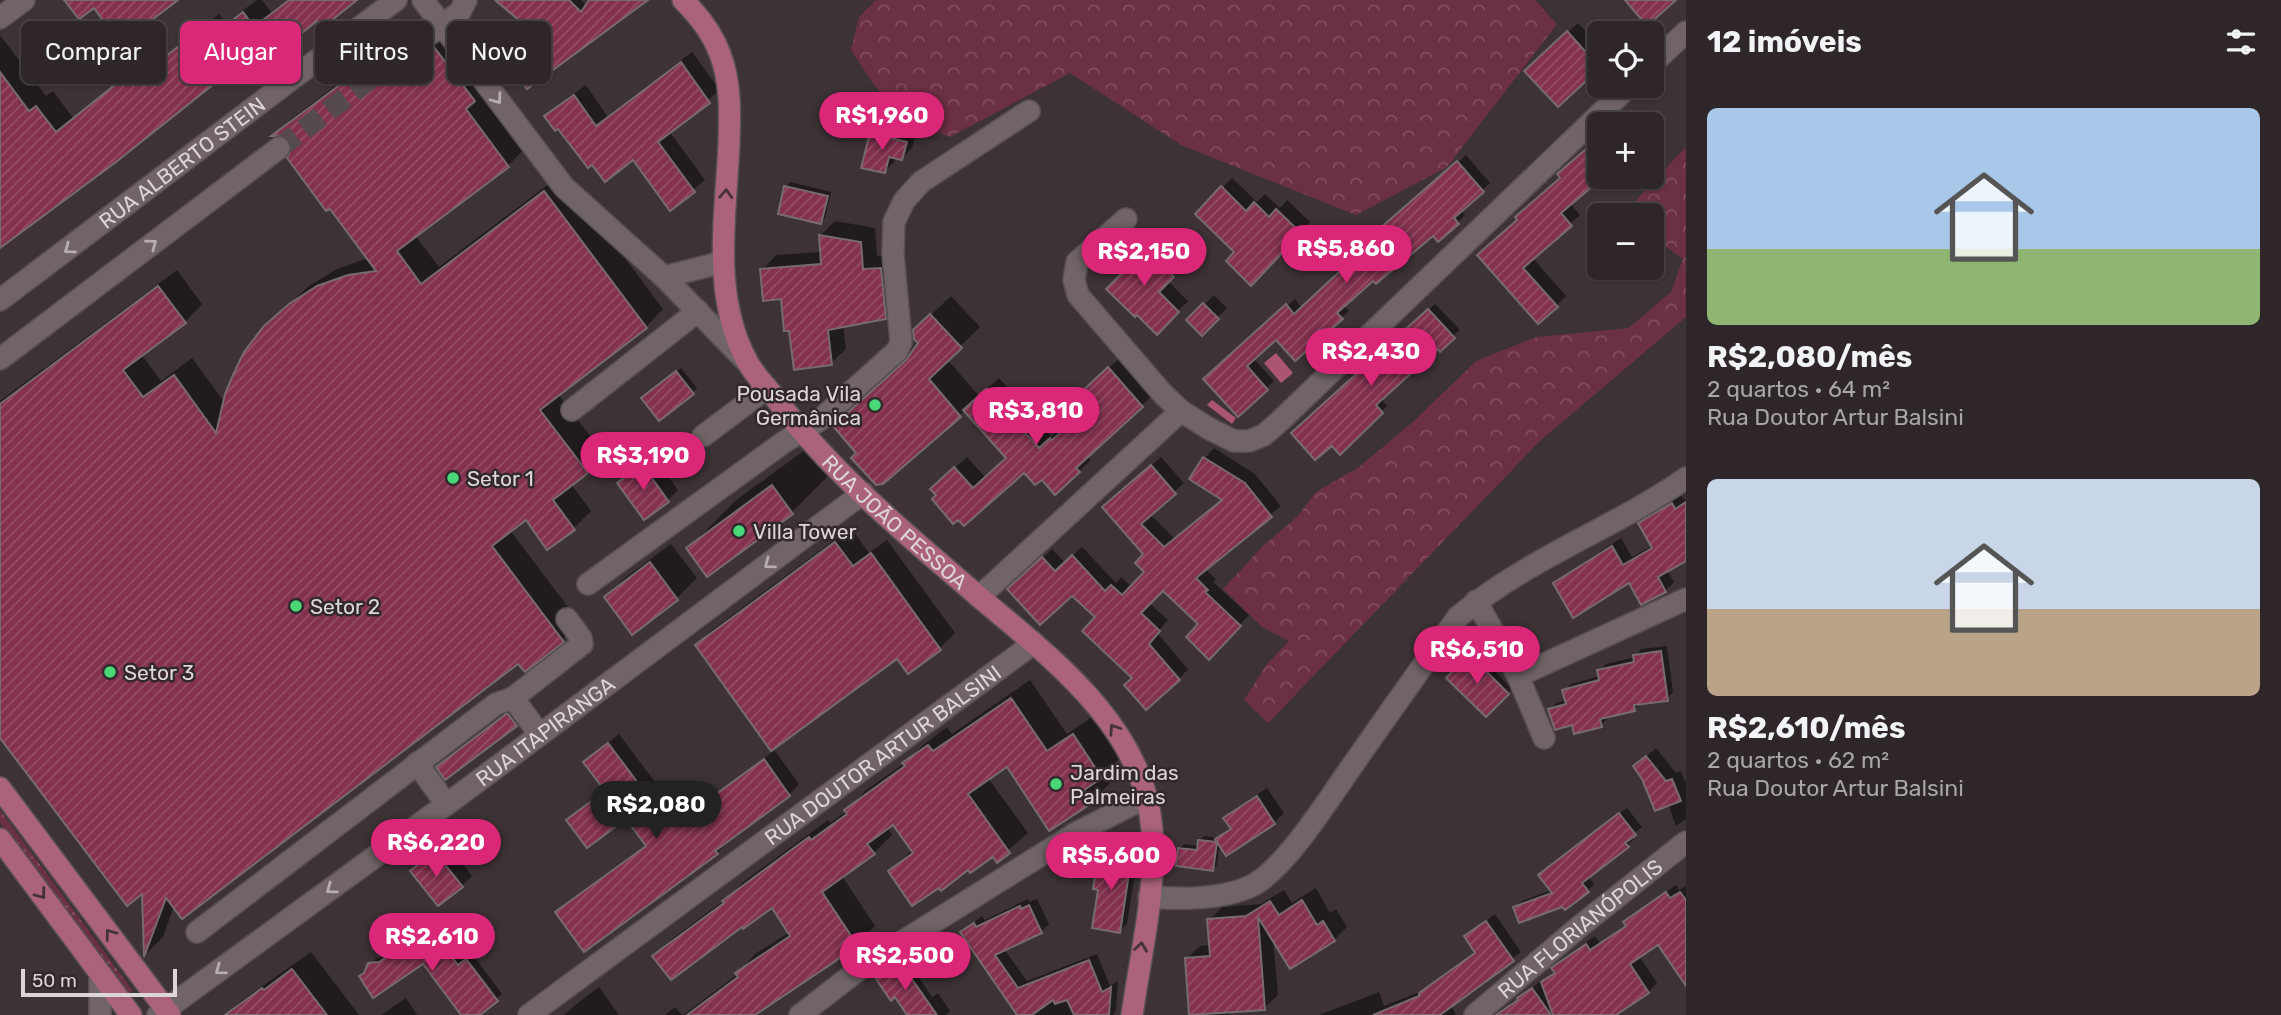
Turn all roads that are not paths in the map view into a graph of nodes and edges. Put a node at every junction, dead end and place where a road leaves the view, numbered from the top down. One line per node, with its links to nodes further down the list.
1 (24, 0): 6 (street)
2 (396, 0): 16 (street, RUA ALBERTO STEIN, one-way to 16)
3 (423, 0): 7 (street)
4 (466, 0): 7 (street)
5 (691, 3): 14 (main road, RUA JOÃO PESSOA, one-way to 5)
6 (0, 18)
7 (434, 30): 15 (street, one-way to 15)
8 (1686, 32): 9 (street)
9 (1664, 53)
10 (1616, 98): 22 (street)
11 (1029, 111): 23 (street)
12 (279, 148): 18 (street, one-way to 12)
13 (1125, 219): 22 (street)
14 (723, 262): 15 (street); 19 (main road, RUA JOÃO PESSOA)
15 (664, 277): 17 (street)
16 (0, 300)
17 (698, 311): 19 (street); 21 (street)
18 (0, 359)
19 (747, 362): 20 (main road, RUA JOÃO PESSOA)
20 (767, 388): 23 (main road, RUA JOÃO PESSOA); 24 (street)
21 (572, 410)
22 (1181, 411): 28 (street)
23 (800, 431): 26 (main road, RUA JOÃO PESSOA); 27 (street)
24 (703, 436)
25 (1686, 478): 30 (street)
26 (863, 493): 28 (main road, RUA JOÃO PESSOA); 35 (street, RUA ITAPIRANGA, one-way to 35)
27 (589, 584)
28 (979, 597): 32 (main road, RUA JOÃO PESSOA)
29 (1686, 599): 33 (street)
30 (1476, 601): 33 (street); 43 (street)
31 (567, 619): 34 (street)
32 (1034, 643): 39 (main road, RUA JOÃO PESSOA, one-way to 32); 49 (street, RUA DOUTOR ARTUR BALSINI)
33 (1518, 676): 36 (street)
34 (513, 698): 35 (street); 37 (street)
35 (540, 735): 40 (street, RUA ITAPIRANGA)
36 (1544, 738)
37 (417, 763): 40 (street); 44 (street)
38 (0, 788): 46 (main road, one-way to 38)
39 (1147, 797): 43 (main road, RUA JOÃO PESSOA); 50 (street)
40 (446, 804): 46 (street, RUA ITAPIRANGA, one-way to 46)
41 (0, 839): 45 (main road, one-way to 45)
42 (1686, 842): 52 (street, RUA FLORIANÓPOLIS)
43 (1149, 897): 51 (main road, RUA JOÃO PESSOA, one-way to 43)
44 (197, 932)
45 (100, 974): 47 (street); 48 (main road)
46 (164, 1013)
47 (100, 1015)
48 (131, 1015)
49 (529, 1015)
50 (800, 1015)
51 (1132, 1015)
52 (1475, 1015)

